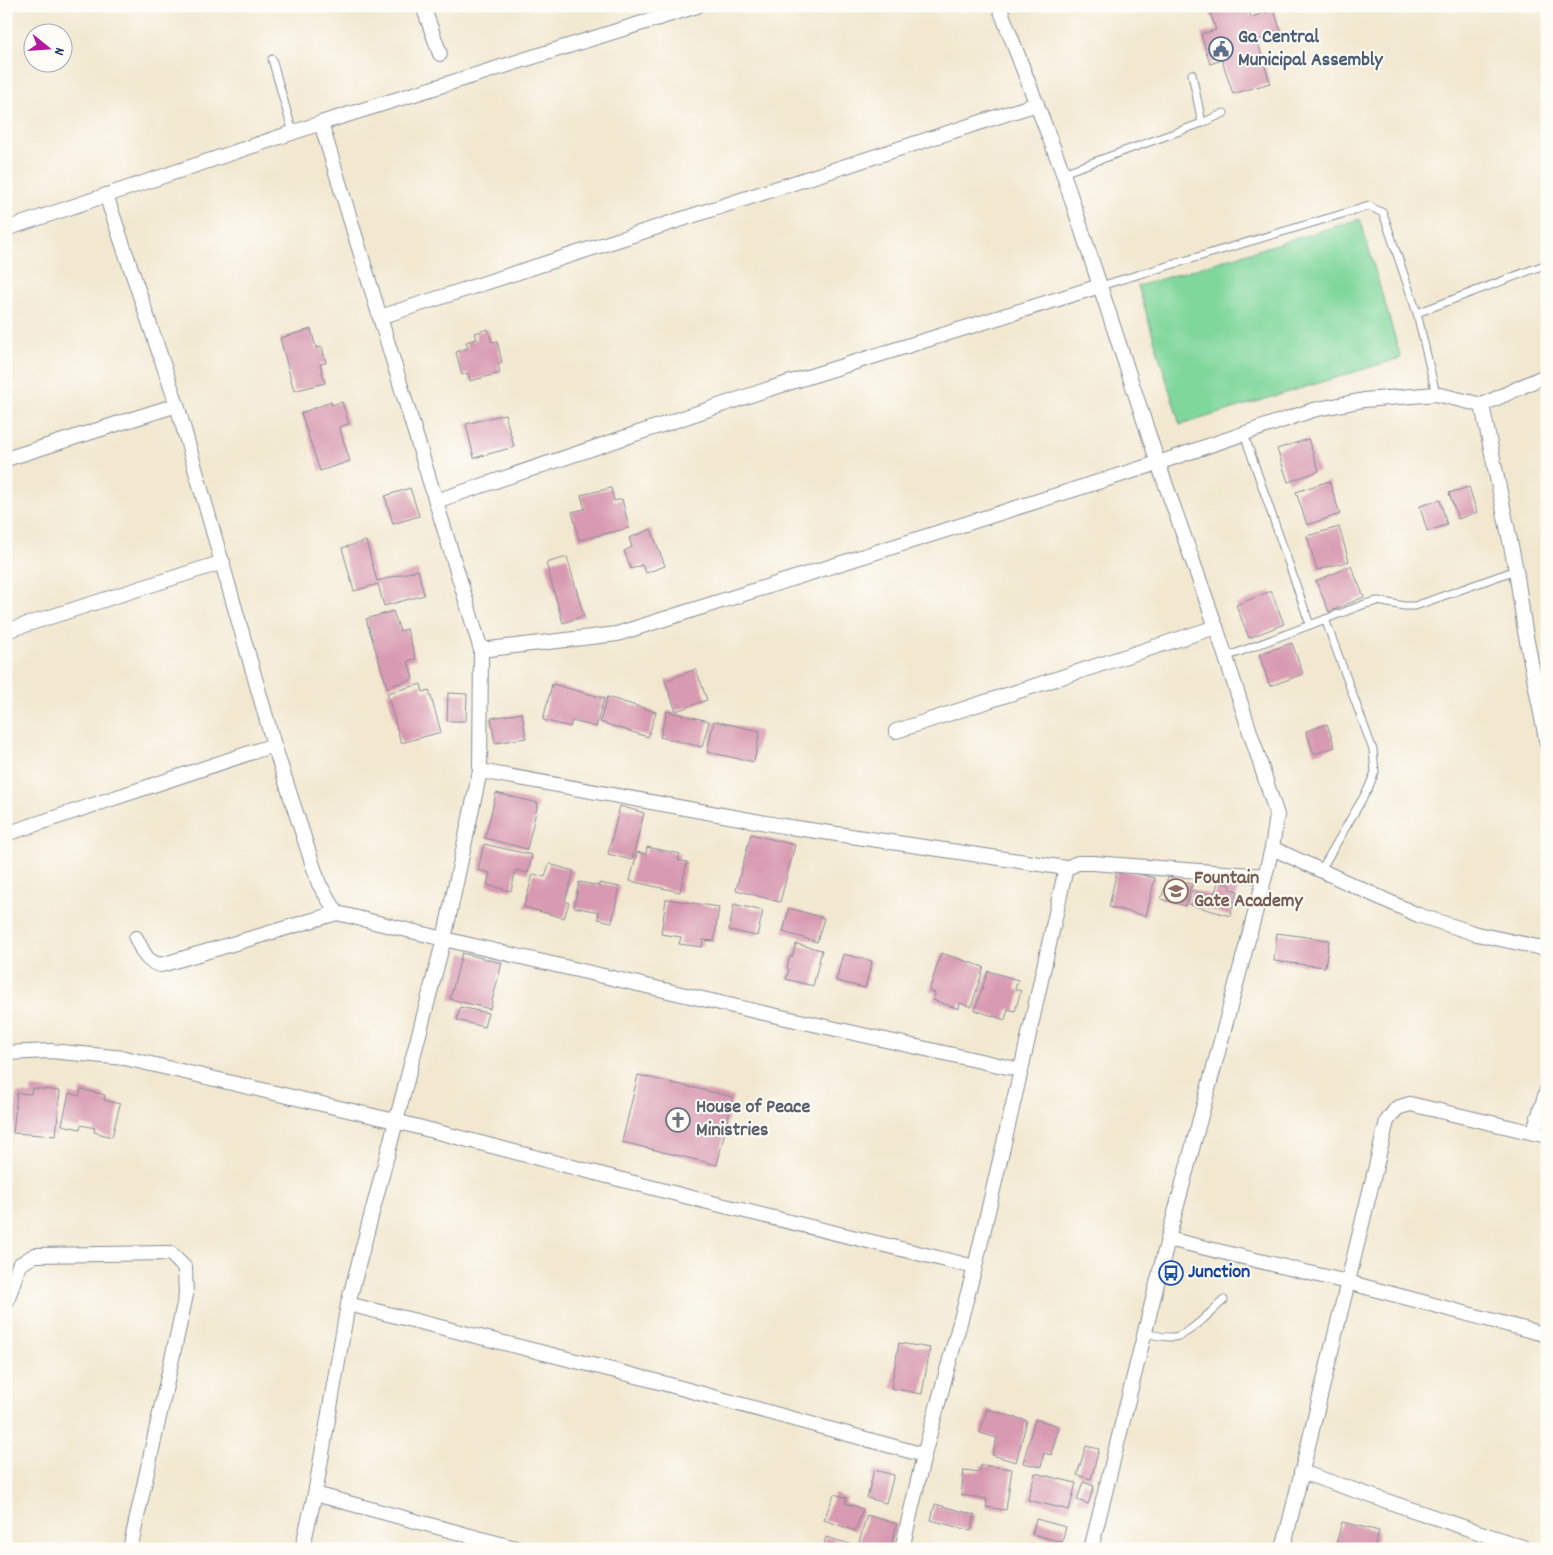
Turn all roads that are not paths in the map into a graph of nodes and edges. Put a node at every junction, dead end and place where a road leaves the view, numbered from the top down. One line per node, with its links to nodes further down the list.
1 (423, 6): 4 (street)
2 (697, 6): 10 (street)
3 (999, 6): 7 (street)
4 (440, 54)
5 (272, 59): 11 (lane)
6 (1192, 74): 9 (lane)
7 (1037, 104): 12 (street); 18 (street)
8 (1224, 113): 9 (lane)
9 (1202, 123): 12 (lane)
10 (322, 124): 11 (street); 13 (lane); 18 (street)
11 (293, 133): 13 (street)
12 (1063, 173): 16 (street)
13 (112, 193): 14 (street); 21 (street)
14 (6, 229)
15 (1547, 264): 17 (lane)
16 (1100, 286): 17 (lane); 25 (street); 26 (street)
17 (1417, 313): 20 (lane)
18 (380, 316): 26 (street)
19 (1547, 375): 22 (street)
20 (1436, 394): 22 (street); 23 (street)
21 (177, 405): 24 (street); 27 (street)
22 (1482, 405): 28 (street)
23 (1244, 434): 25 (street); 30 (lane)
24 (6, 458)
25 (1158, 463): 31 (street); 33 (street)
26 (436, 501): 33 (street)
27 (223, 562): 32 (street); 37 (street)
28 (1516, 570): 29 (lane); 36 (street)
29 (1325, 619): 30 (lane); 42 (lane)
30 (1310, 625): 34 (lane)
31 (1216, 627): 34 (street); 35 (street)
32 (6, 631)
33 (481, 650): 38 (street)
34 (1226, 657): 40 (street)
35 (896, 731)
36 (1547, 744)
37 (274, 745): 39 (street); 44 (street)
38 (480, 770): 41 (street); 46 (street)
39 (6, 834)
40 (1272, 848): 42 (street); 43 (street)
41 (1066, 868): 43 (street); 49 (street)
42 (1321, 870): 47 (street)
43 (1265, 876): 54 (street)
44 (337, 913): 45 (street); 46 (street)
45 (136, 938)
46 (444, 939): 49 (street); 51 (street)
47 (1547, 949)
48 (6, 1053): 51 (street)
49 (1021, 1070): 55 (street)
50 (1547, 1090): 52 (street)
51 (395, 1121): 55 (street); 59 (street)
52 (1533, 1133): 53 (street); 56 (street)
53 (1547, 1136)
54 (1168, 1240): 56 (street); 60 (street)
55 (975, 1267): 62 (street)
56 (1347, 1282): 61 (street); 63 (street)
57 (1224, 1300): 60 (lane)
58 (6, 1304): 65 (street)
59 (348, 1304): 62 (street); 64 (street)
60 (1145, 1333): 69 (street)
61 (1547, 1335)
62 (924, 1455): 68 (street)
63 (1301, 1472): 70 (street); 71 (street)
64 (315, 1494): 66 (street); 67 (street)
65 (130, 1549)
66 (302, 1549)
67 (519, 1549)
68 (902, 1549)
69 (1091, 1549)
70 (1283, 1549)
71 (1528, 1549)

